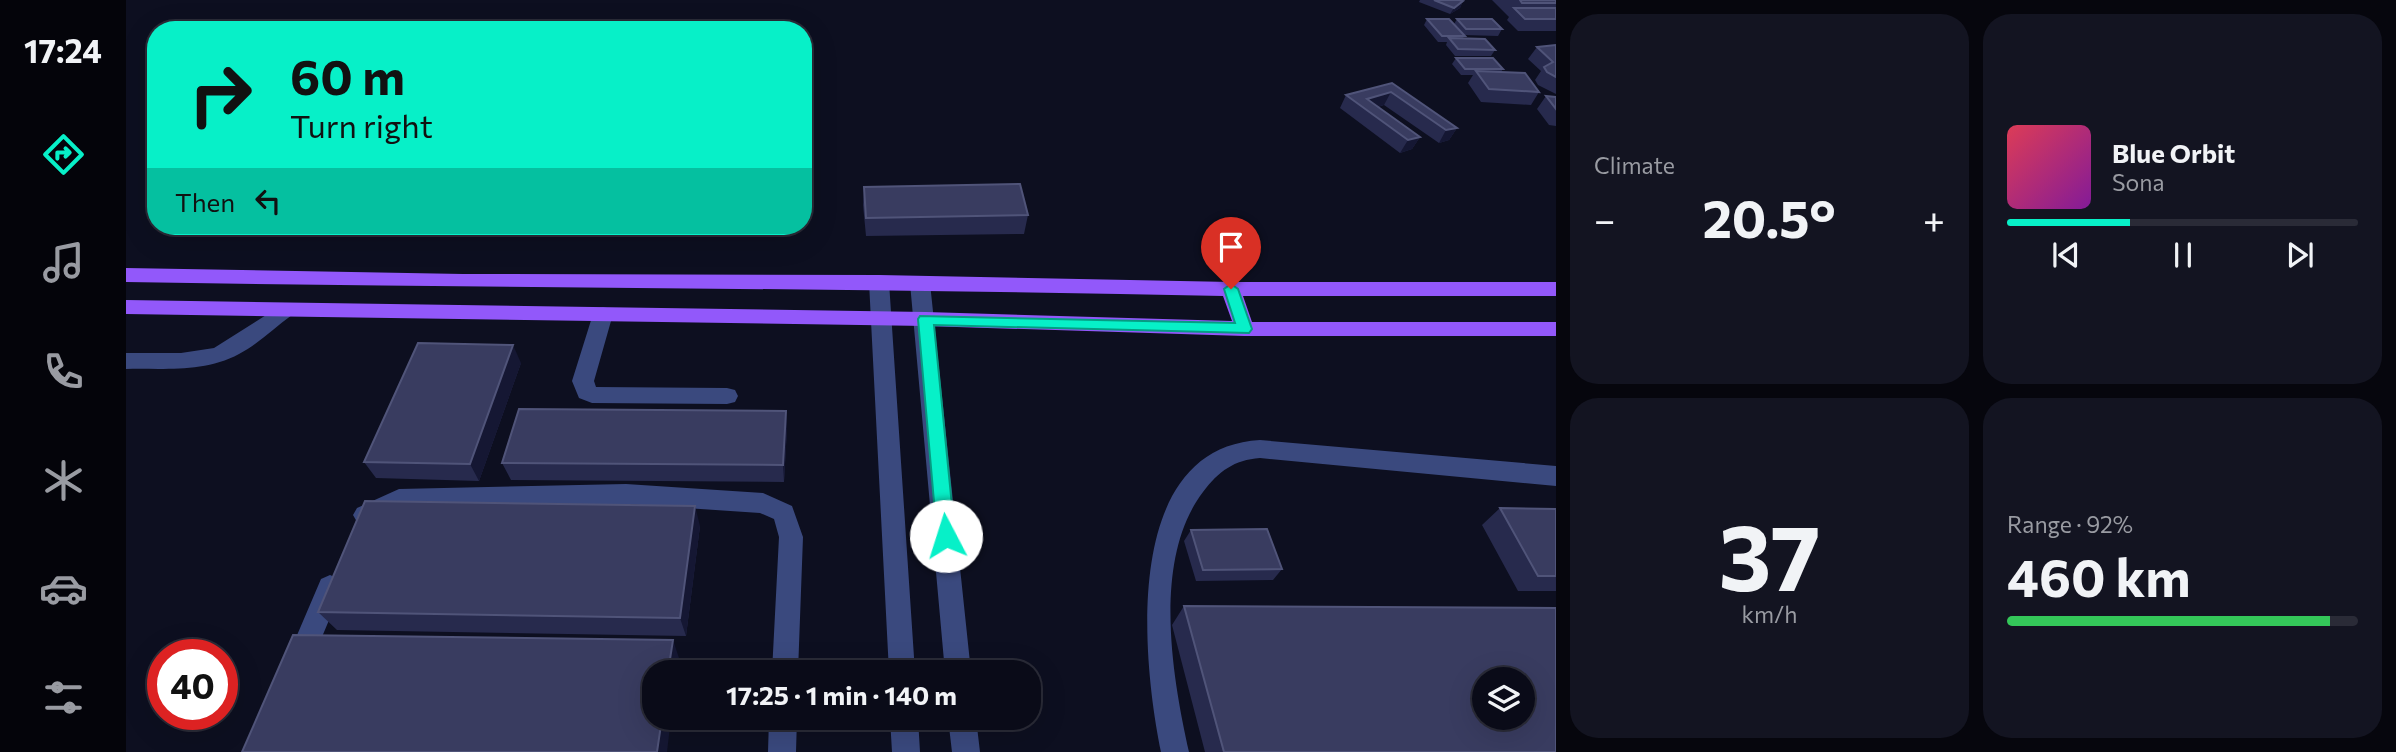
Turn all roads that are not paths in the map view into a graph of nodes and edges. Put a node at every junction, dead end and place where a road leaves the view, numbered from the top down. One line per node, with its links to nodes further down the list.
1 (126, 275): 2 (main road)
2 (463, 281): 3 (main road); 9 (main road)
3 (880, 282): 4 (main road); 11 (street)
4 (920, 283): 5 (main road); 12 (street)
5 (1231, 289): 6 (main road); 13 (main road)
6 (1556, 289)
7 (126, 307): 8 (main road)
8 (285, 310): 9 (main road); 15 (street)
9 (447, 312): 10 (main road)
10 (603, 314): 11 (main road); 16 (street)
11 (883, 319): 12 (main road); 21 (street)
12 (926, 319): 13 (main road); 22 (street)
13 (1244, 329): 14 (main road)
14 (1556, 329)
15 (126, 361)
16 (727, 396)
17 (1556, 476): 30 (street)
18 (353, 531): 20 (street)
19 (338, 568): 23 (street)
20 (786, 660)
21 (901, 660)
22 (957, 660)
23 (292, 678)
24 (783, 730): 27 (street)
25 (905, 730): 28 (street)
26 (963, 730): 29 (street)
27 (782, 752)
28 (906, 752)
29 (966, 752)
30 (1175, 752)

